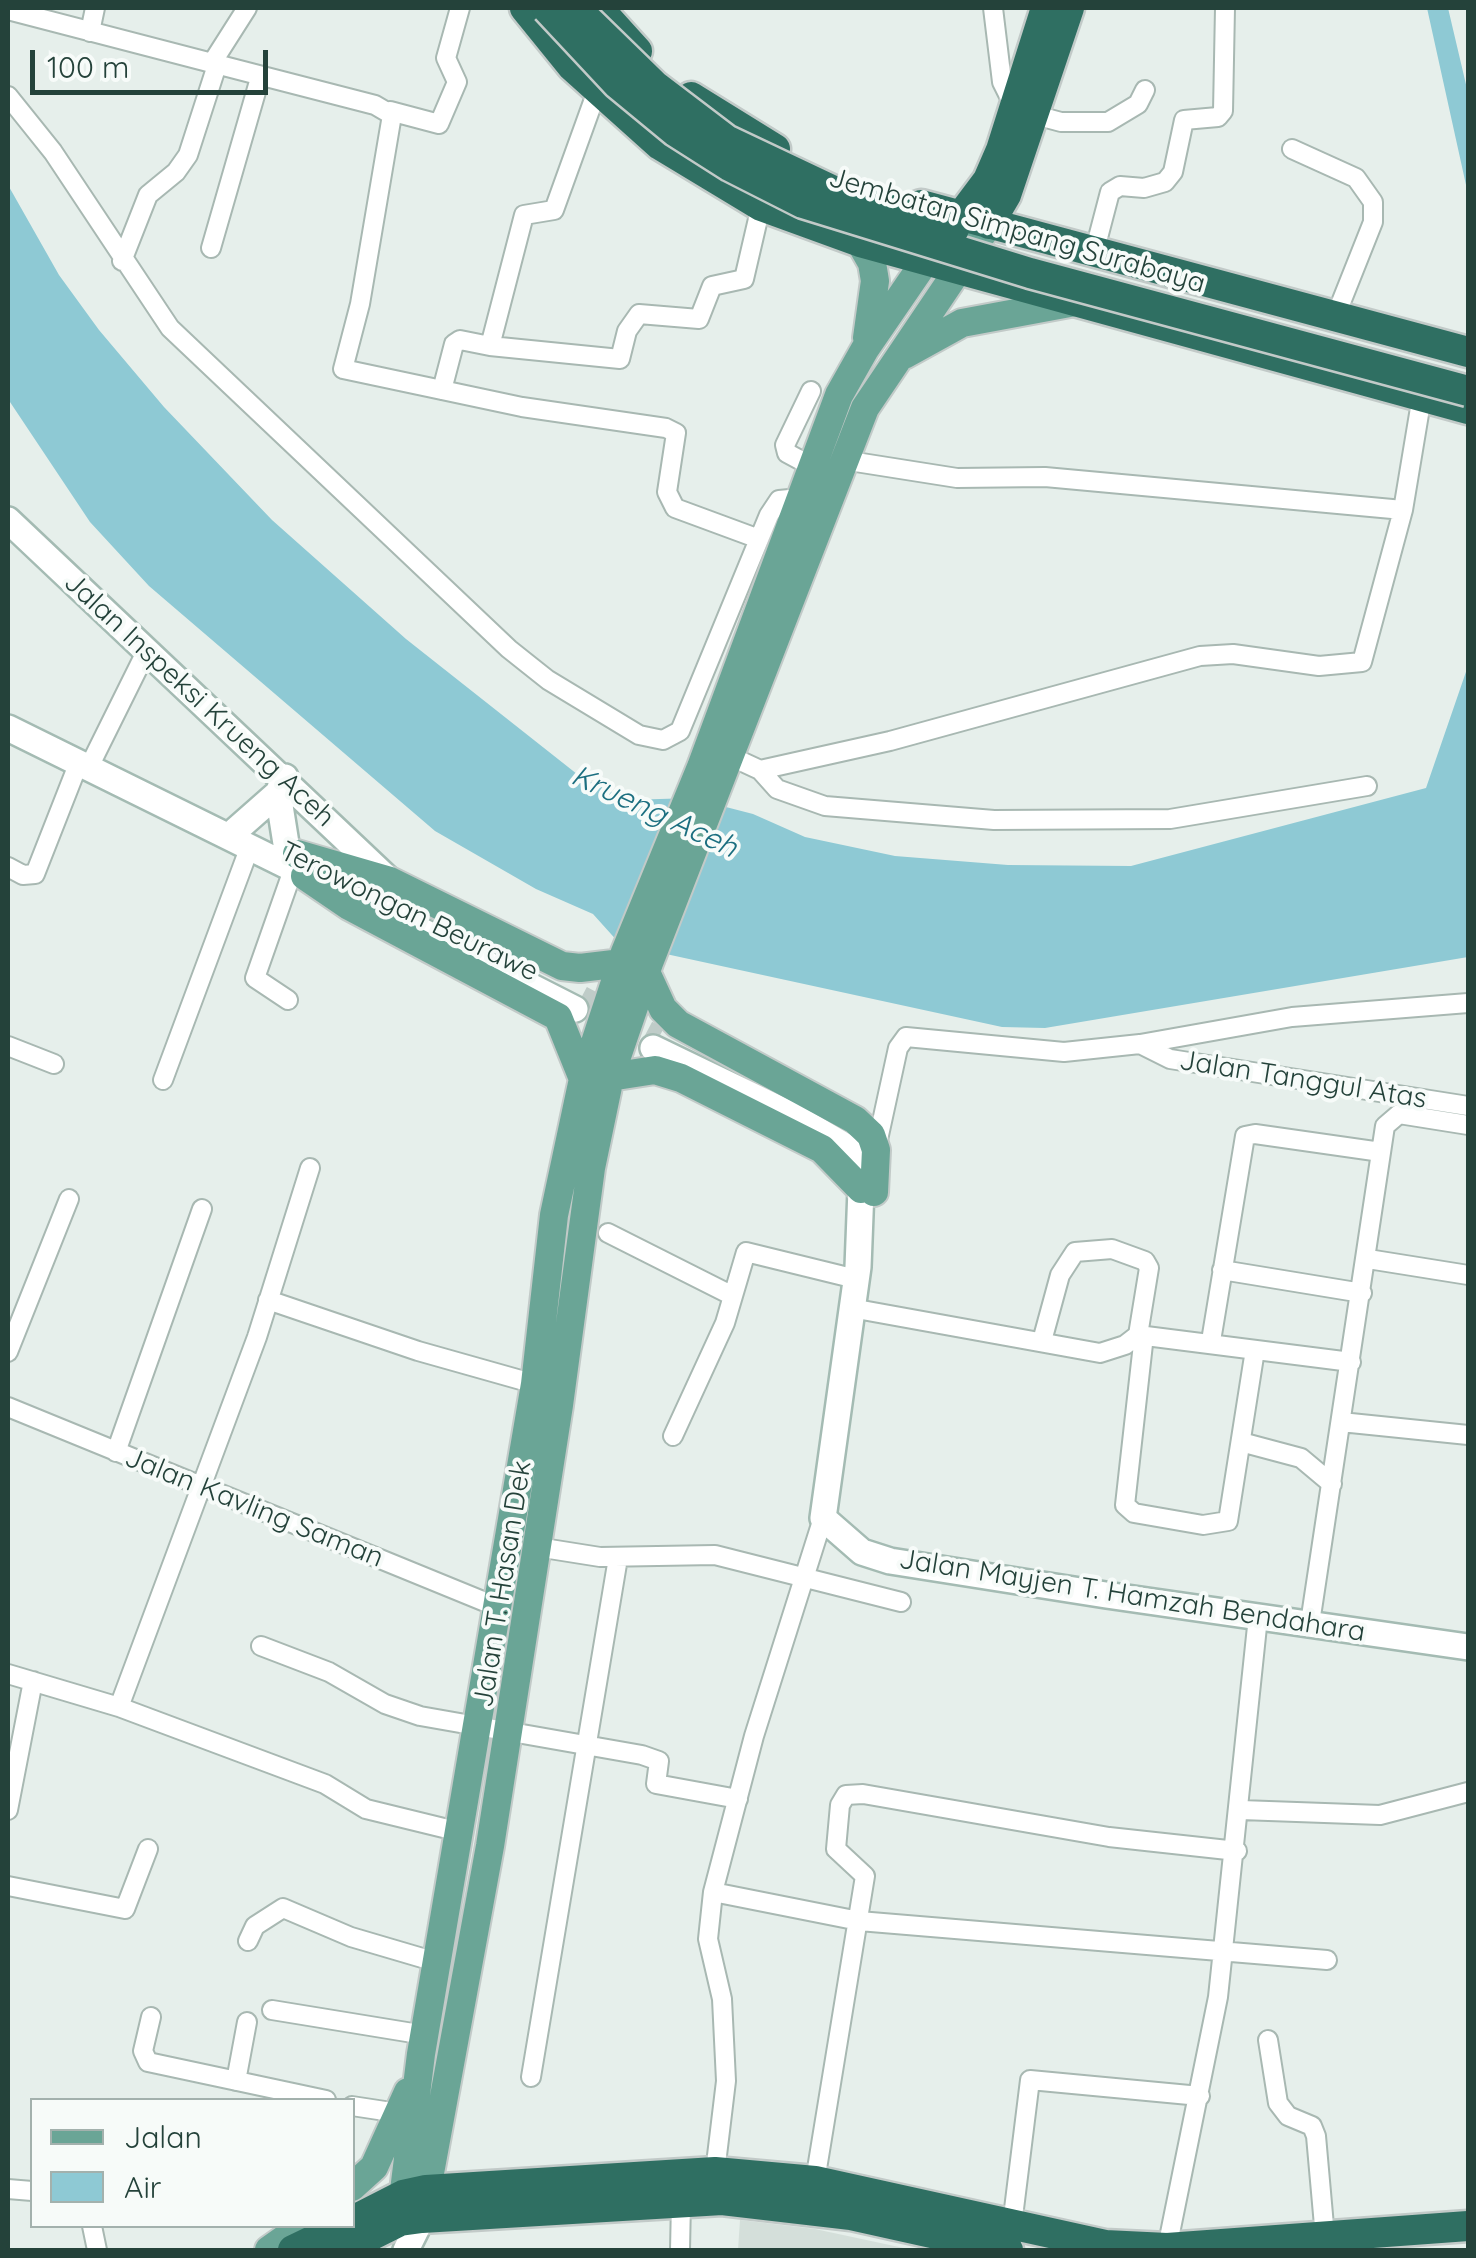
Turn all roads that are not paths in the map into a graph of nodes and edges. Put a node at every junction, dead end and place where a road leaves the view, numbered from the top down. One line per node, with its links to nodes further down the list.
1 (95, 8): 13 (street)
2 (247, 8): 14 (street)
3 (460, 8): 19 (street)
4 (525, 8): 16 (highway)
5 (547, 8): 39 (highway, Jembatan Simpang Surabaya, bridge)
6 (575, 8): 34 (highway, Jembatan Simpang Surabaya, bridge)
7 (598, 8): 23 (highway)
8 (993, 8): 20 (street)
9 (1046, 8): 20 (highway)
10 (1069, 8): 20 (highway)
11 (1225, 8): 26 (street)
12 (8, 10): 13 (street)
13 (90, 32): 14 (street)
14 (215, 64): 15 (street); 28 (street)
15 (260, 78): 19 (street); 25 (street)
16 (598, 88): 22 (highway); 32 (street)
17 (1144, 90): 20 (street)
18 (8, 96): 28 (street)
19 (390, 111): 36 (street)
20 (1025, 112): 23 (highway)
21 (1292, 149): 31 (street)
22 (760, 206): 24 (highway); 32 (street)
23 (975, 220): 26 (highway); 27 (main road); 29 (main road)
24 (860, 242): 27 (highway); 33 (main road)
25 (210, 248)
26 (1094, 253): 31 (highway)
27 (923, 259): 29 (highway); 33 (main road)
28 (122, 261): 47 (street)
29 (956, 268): 30 (highway); 35 (main road)
30 (1076, 302): 35 (main road); 38 (highway)
31 (1336, 315): 34 (highway)
32 (490, 346): 36 (street)
33 (864, 349): 41 (main road)
34 (1468, 358)
35 (894, 361): 40 (main road)
36 (442, 390): 45 (street)
37 (812, 391): 41 (street)
38 (1422, 396): 39 (highway); 43 (street)
39 (1465, 402)
40 (843, 460): 42 (main road); 43 (street)
41 (813, 467): 42 (main road)
42 (813, 502): 45 (street); 46 (main road); 51 (main road)
43 (1403, 510): 52 (street)
44 (8, 520): 48 (street, Jalan Inspeksi Krueng Aceh)
45 (759, 539): 47 (street)
46 (760, 608): 47 (street); 51 (main road)
47 (719, 640)
48 (146, 652): 50 (street); 53 (street, Jalan Inspeksi Krueng Aceh)
49 (8, 728): 50 (street, Terowongan Beurawe)
50 (84, 765): 55 (street, Terowongan Beurawe); 57 (street)
51 (719, 767): 52 (street); 59 (main road, Jalan T. Hasan Dek)
52 (760, 770): 54 (street)
53 (281, 785): 55 (street); 56 (street); 58 (street, Jalan Inspeksi Krueng Aceh)
54 (1367, 786)
55 (234, 837): 56 (street, Terowongan Beurawe); 68 (street)
56 (296, 862): 58 (main road); 60 (street); 61 (street, Terowongan Beurawe); 67 (main road)
57 (8, 867)
58 (390, 881): 59 (main road)
59 (636, 962): 67 (main road, Jalan T. Hasan Dek); 71 (main road)
60 (288, 1000)
61 (578, 1003)
62 (1468, 1003): 64 (street)
63 (655, 1043): 74 (street)
64 (1140, 1044): 69 (street, Jalan Tanggul Atas); 71 (street)
65 (8, 1046): 66 (street)
66 (54, 1064)
67 (597, 1078): 74 (main road); 92 (main road, Jalan T. Hasan Dek); 102 (main road, Jalan T. Hasan Dek)
68 (163, 1080)
69 (1468, 1106)
70 (1468, 1125): 72 (street)
71 (876, 1150): 74 (main road)
72 (1381, 1152): 78 (street); 79 (street)
73 (310, 1168): 84 (street)
74 (868, 1190): 80 (street)
75 (69, 1199): 90 (street)
76 (202, 1208): 98 (street)
77 (608, 1233): 83 (street)
78 (1368, 1259): 81 (street); 82 (street)
79 (1222, 1270): 82 (street); 88 (street)
80 (857, 1273): 83 (street); 85 (street)
81 (1468, 1275)
82 (1362, 1293): 91 (street)
83 (733, 1296): 96 (street)
84 (268, 1300): 92 (street); 100 (street)
85 (851, 1308): 87 (street); 101 (street)
86 (1142, 1335): 87 (street); 87 (street); 88 (street); 97 (street)
87 (1042, 1341)
88 (1210, 1341): 89 (street)
89 (1255, 1350): 91 (street); 97 (street)
90 (8, 1352)
91 (1350, 1362): 94 (street)
92 (535, 1384): 106 (main road, Jalan T. Hasan Dek)
93 (8, 1407): 98 (street, Jalan Kavling Saman)
94 (1341, 1422): 95 (street); 99 (street)
95 (1468, 1435)
96 (673, 1436)
97 (1242, 1442): 99 (street)
98 (116, 1452): 100 (street, Jalan Kavling Saman)
99 (1332, 1484): 108 (street)
100 (201, 1485): 106 (street, Jalan Kavling Saman); 113 (street)
101 (822, 1518): 104 (street); 107 (street, Jalan Mayjen T. Hamzah Bendahara)
102 (538, 1546): 103 (street); 115 (main road, Jalan T. Hasan Dek)
103 (618, 1558): 104 (street); 116 (street)
104 (801, 1578): 105 (street); 118 (street)
105 (901, 1602)
106 (500, 1608): 114 (main road, Jalan T. Hasan Dek)
107 (1258, 1618): 108 (street, Jalan Mayjen T. Hamzah Bendahara); 120 (street)
108 (1310, 1623): 110 (street, Jalan Mayjen T. Hamzah Bendahara)
109 (261, 1646): 114 (street)
110 (1468, 1647)
111 (8, 1674): 112 (street)
112 (33, 1680): 113 (street); 119 (street)
113 (119, 1707): 121 (street)
114 (479, 1727): 115 (street); 121 (main road, Jalan T. Hasan Dek)
115 (508, 1730): 116 (street); 148 (main road, Jalan T. Hasan Dek)
116 (587, 1745): 118 (street); 137 (street)
117 (1468, 1792): 120 (street)
118 (738, 1798): 125 (street)
119 (8, 1810)
120 (1241, 1810): 123 (street)
121 (460, 1832): 130 (main road, Jalan T. Hasan Dek)
122 (148, 1849): 124 (street)
123 (1237, 1850): 126 (street); 128 (street)
124 (8, 1886)
125 (713, 1892): 126 (street); 143 (street)
126 (858, 1922): 128 (street); 144 (street)
127 (248, 1941): 130 (street)
128 (1224, 1950): 129 (street); 139 (street)
129 (1327, 1960)
130 (436, 1962): 134 (main road, Jalan T. Hasan Dek)
131 (272, 2010): 134 (street)
132 (151, 2017): 138 (street)
133 (247, 2022): 138 (street)
134 (425, 2036): 136 (main road, Jalan T. Hasan Dek)
135 (1268, 2040): 152 (street)
136 (419, 2068): 142 (main road); 148 (main road, Jalan T. Hasan Dek)
137 (530, 2077)
138 (236, 2081): 140 (street)
139 (1200, 2096): 153 (street); 154 (street)
140 (317, 2098)
141 (355, 2106): 142 (street)
142 (398, 2113): 145 (main road)
143 (715, 2172): 144 (highway); 148 (highway)
144 (815, 2181): 153 (highway)
145 (355, 2184)
146 (681, 2202): 148 (highway); 153 (highway); 158 (street)
147 (355, 2221): 148 (highway)
148 (410, 2221): 157 (highway)
149 (1468, 2226): 152 (highway)
150 (300, 2228): 155 (main road)
151 (339, 2228): 156 (highway)
152 (1324, 2237): 154 (highway)
153 (1010, 2238): 154 (highway)
154 (1167, 2248)
155 (268, 2250)
156 (293, 2250)
157 (342, 2250)
158 (680, 2250)

